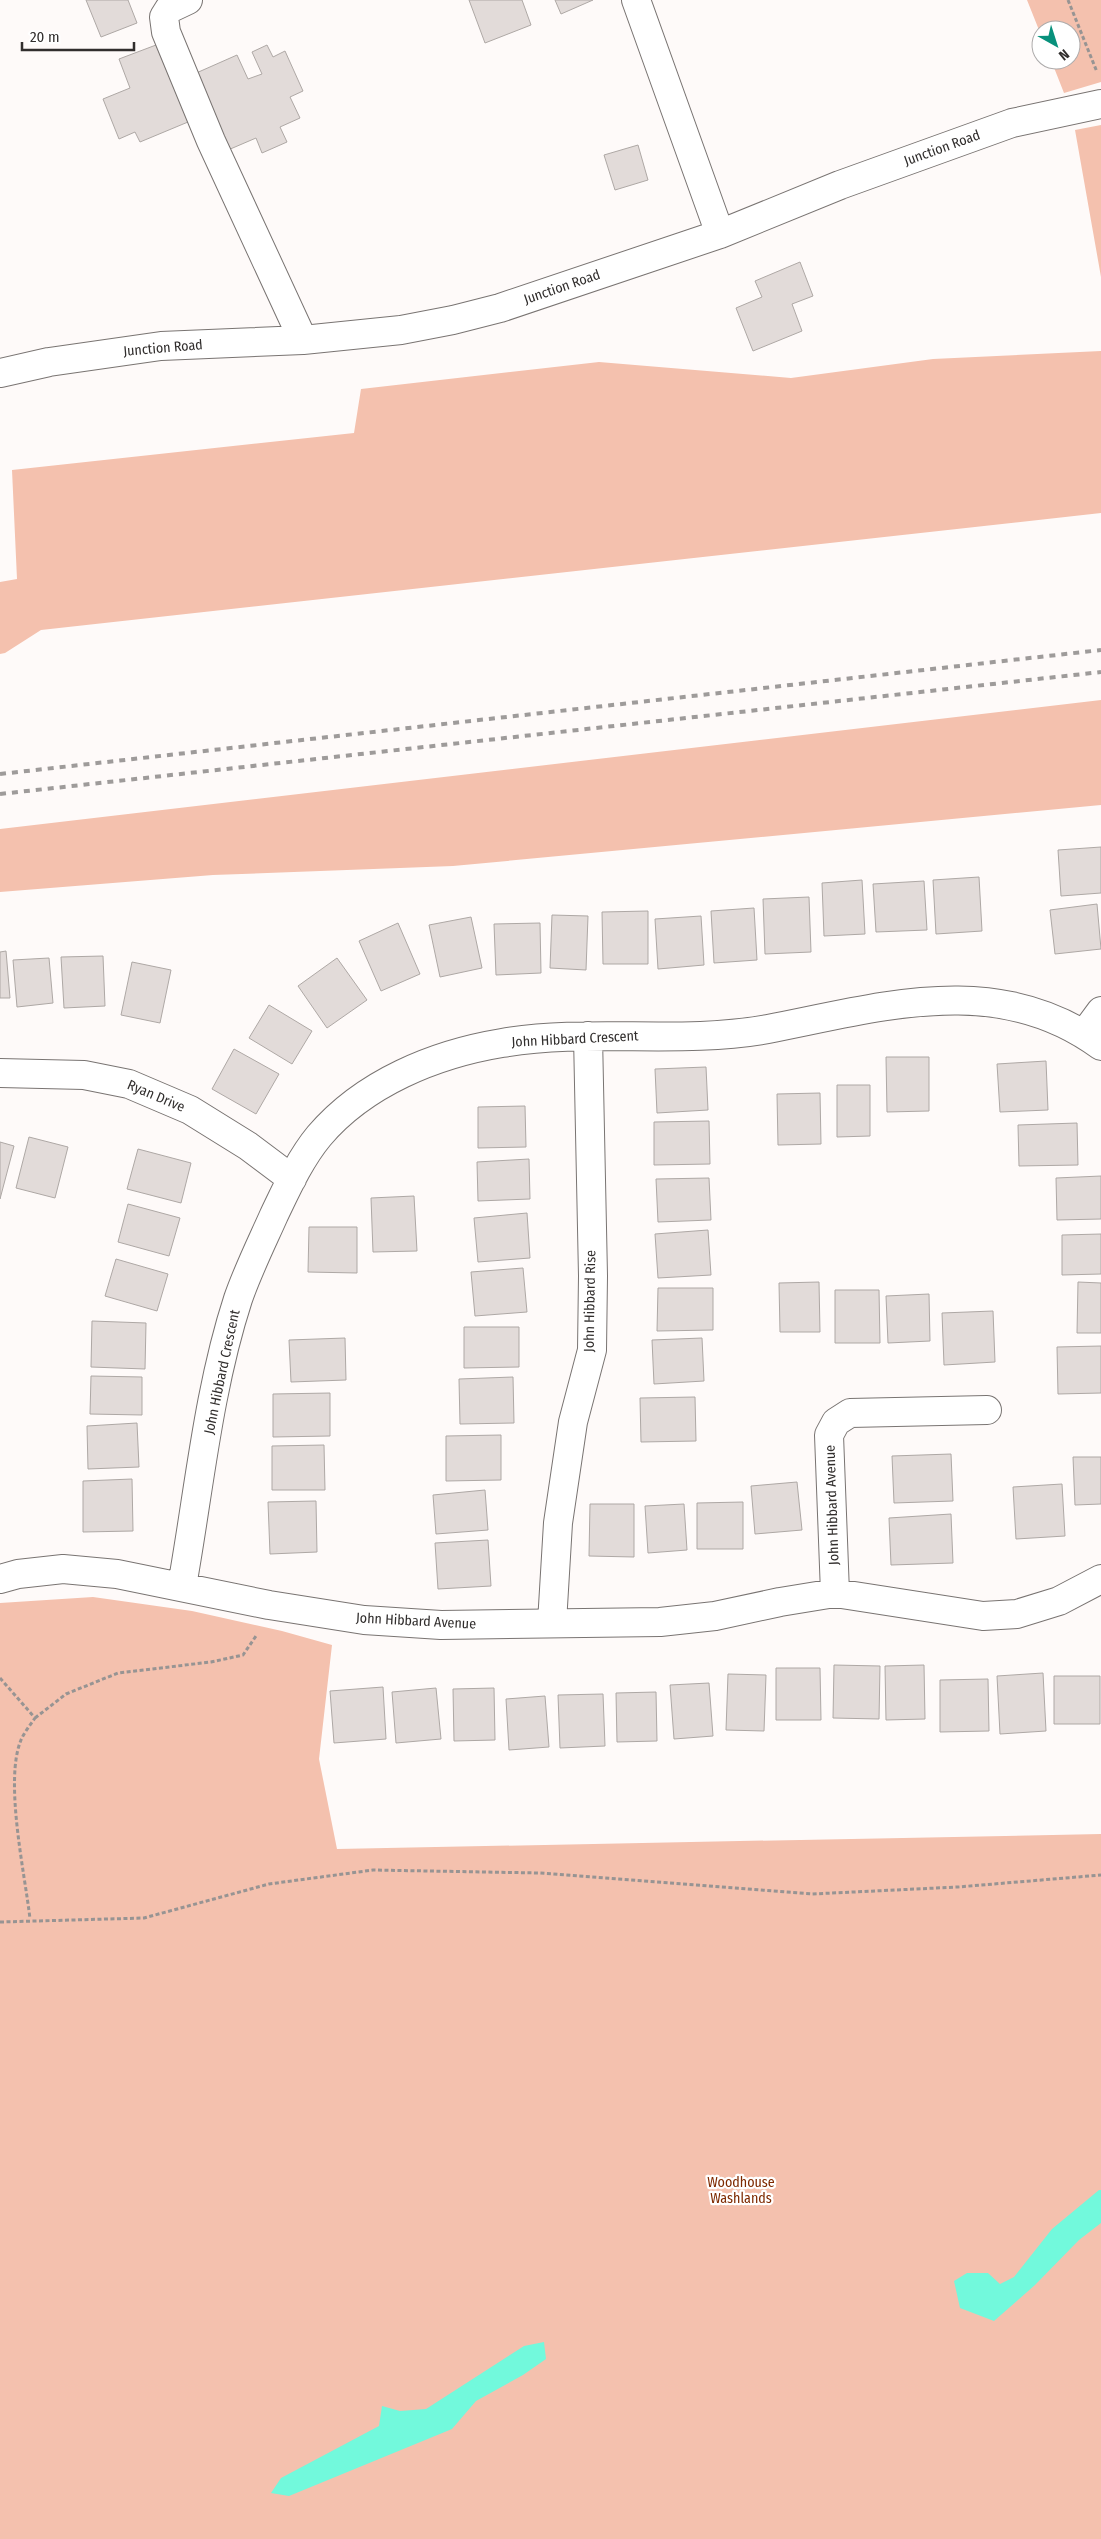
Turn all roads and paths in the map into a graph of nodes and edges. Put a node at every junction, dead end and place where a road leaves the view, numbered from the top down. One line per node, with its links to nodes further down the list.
1 (188, 0): 7 (street)
2 (636, 0): 6 (street)
3 (1068, 0): 4 (path)
4 (1101, 81)
5 (1101, 104): 6 (street, Junction Road)
6 (720, 234): 7 (street, Junction Road)
7 (303, 340): 8 (street, Junction Road)
8 (0, 373)
9 (1101, 1012): 11 (street)
10 (588, 1036): 11 (street, John Hibbard Crescent); 13 (street, John Hibbard Crescent); 20 (street, John Hibbard Rise)
11 (1092, 1040)
12 (0, 1073): 13 (street, Ryan Drive)
13 (292, 1179): 17 (street, John Hibbard Crescent)
14 (987, 1410): 18 (street, John Hibbard Avenue)
15 (0, 1579): 17 (street, John Hibbard Avenue)
16 (1101, 1579): 18 (street, John Hibbard Avenue)
17 (182, 1586): 19 (street, John Hibbard Avenue)
18 (835, 1593): 20 (street, John Hibbard Avenue)
19 (269, 1605): 20 (street, John Hibbard Avenue); 22 (path)
20 (552, 1623)
21 (0, 1678): 22 (path)
22 (35, 1718): 24 (path)
23 (1101, 1875): 24 (path)
24 (30, 1919): 25 (path)
25 (0, 1922)

